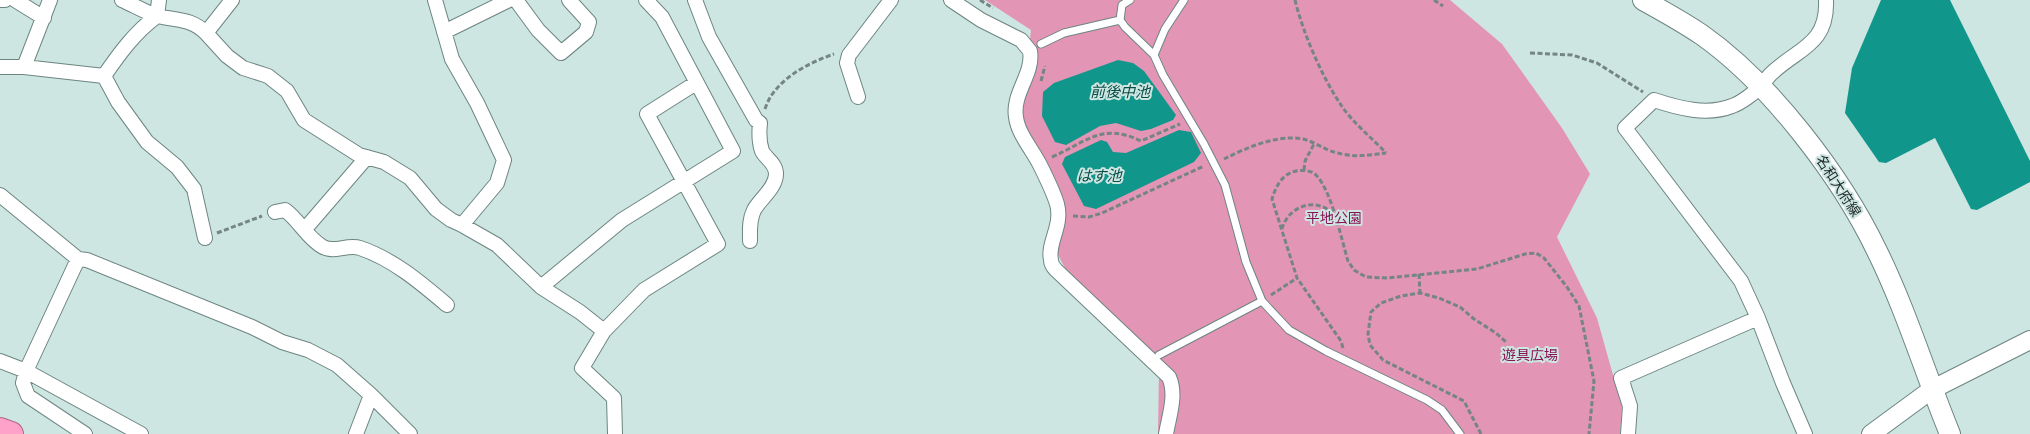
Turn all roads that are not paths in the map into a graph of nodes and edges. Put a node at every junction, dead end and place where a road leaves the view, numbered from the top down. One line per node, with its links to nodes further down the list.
1 (0, 0): 2 (street)
2 (5, 0)
3 (14, 0): 21 (street)
4 (50, 0): 21 (street)
5 (122, 0): 20 (street)
6 (159, 0): 20 (street)
7 (232, 0): 24 (street)
8 (435, 0): 23 (street)
9 (509, 0): 23 (street)
10 (516, 0): 11 (street)
11 (569, 0)
12 (646, 0): 30 (street)
13 (695, 0): 40 (street)
14 (891, 0): 32 (street)
15 (951, 0): 60 (street)
16 (1130, 0): 22 (lane)
17 (1184, 0): 26 (lane)
18 (1644, 0): 31 (main road, 名和大府線)
19 (1826, 0): 31 (street)
20 (157, 16): 24 (street); 29 (street)
21 (44, 18): 28 (street)
22 (1120, 20): 25 (lane); 26 (lane)
23 (444, 32): 37 (street)
24 (206, 33): 33 (street)
25 (1041, 44)
26 (1154, 55): 43 (lane)
27 (0, 67): 28 (street)
28 (24, 67): 29 (street)
29 (104, 76): 39 (street)
30 (696, 83): 34 (street); 34 (street)
31 (1760, 87): 45 (street); 51 (main road, 名和大府線)
32 (858, 97)
33 (367, 157): 37 (street); 38 (street)
34 (684, 182): 42 (street); 46 (street)
35 (0, 195): 41 (street)
36 (275, 212): 38 (street)
37 (462, 225): 42 (street)
38 (305, 229): 44 (street)
39 (205, 238)
40 (750, 241)
41 (78, 259): 50 (street); 52 (street)
42 (541, 287): 46 (street)
43 (1262, 301): 48 (lane); 61 (lane)
44 (447, 305)
45 (1758, 318): 62 (street); 63 (street)
46 (604, 331): 59 (street)
47 (2030, 340): 51 (street)
48 (1160, 356)
49 (0, 361): 50 (street)
50 (26, 371): 55 (street); 56 (street)
51 (1932, 390): 64 (street); 65 (main road, 名和大府線)
52 (371, 395): 57 (street); 58 (street)
53 (0, 430): 54 (highway)
54 (11, 434)
55 (85, 434)
56 (141, 434)
57 (356, 434)
58 (410, 434)
59 (615, 434)
60 (1166, 434)
61 (1460, 434)
62 (1628, 434)
63 (1805, 434)
64 (1871, 434)
65 (1950, 434)

